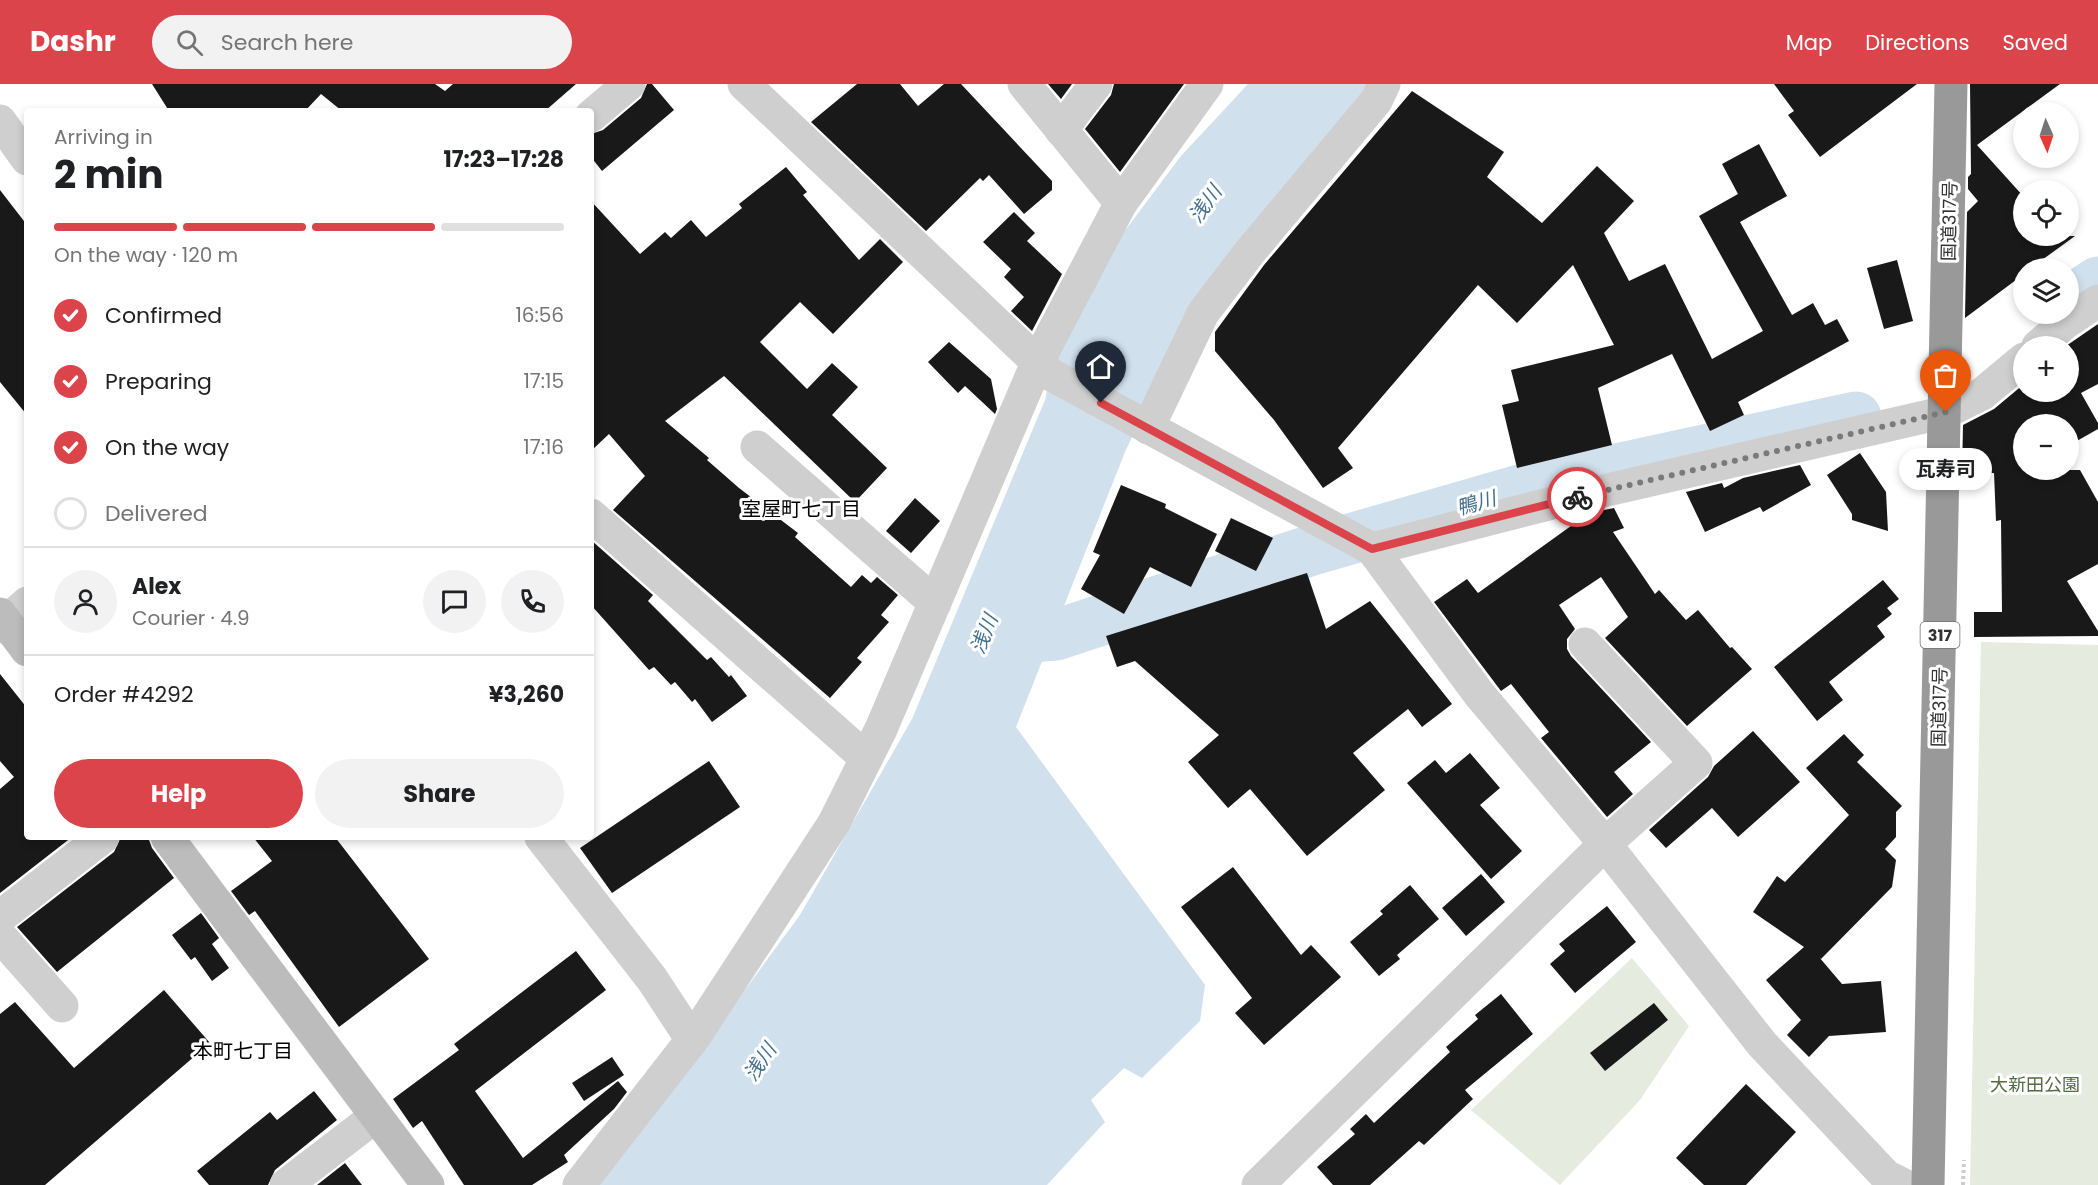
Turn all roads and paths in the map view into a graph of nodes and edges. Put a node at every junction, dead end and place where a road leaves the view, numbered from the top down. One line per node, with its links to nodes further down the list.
1 (628, 84): 8 (street)
2 (744, 84): 16 (street)
3 (1024, 84): 10 (street)
4 (1096, 84): 10 (street)
5 (1207, 84): 12 (street)
6 (1383, 84): 18 (street)
7 (1951, 84): 17 (highway, 国道317号 / 317)
8 (594, 113)
9 (0, 121): 11 (street)
10 (1061, 130): 12 (street)
11 (24, 155)
12 (1120, 203): 16 (street)
13 (2098, 301): 14 (street)
14 (2050, 336)
15 (2013, 367): 17 (street)
16 (1044, 368): 18 (street); 22 (street)
17 (1946, 412): 21 (street); 42 (highway, 国道317号 / 317)
18 (1142, 425): 21 (street)
19 (757, 447): 22 (street)
20 (594, 518): 26 (street)
21 (1372, 549): 30 (street)
22 (935, 603): 26 (street)
23 (8, 617): 25 (street)
24 (1585, 644): 30 (street)
25 (24, 645)
26 (866, 758): 34 (street)
27 (99, 840): 31 (street)
28 (169, 840): 35 (street)
29 (544, 840): 34 (street)
30 (1605, 844): 40 (street); 41 (street)
31 (0, 917)
32 (0, 936): 33 (street)
33 (62, 1006)
34 (692, 1040): 39 (street)
35 (376, 1116): 37 (street); 38 (street)
36 (1964, 1160): 43 (path)
37 (286, 1185)
38 (428, 1185)
39 (579, 1185)
40 (1258, 1185)
41 (1904, 1185)
42 (1928, 1185)
43 (1963, 1185)

